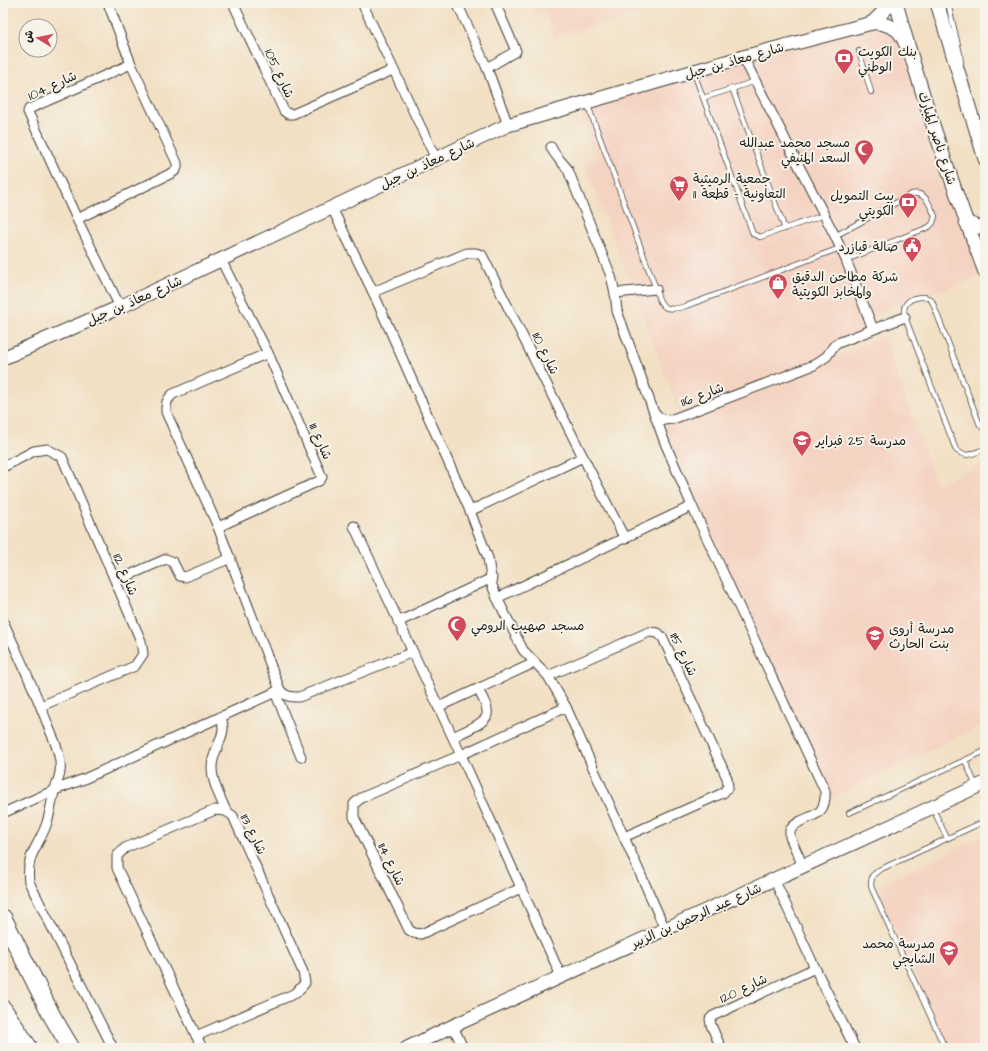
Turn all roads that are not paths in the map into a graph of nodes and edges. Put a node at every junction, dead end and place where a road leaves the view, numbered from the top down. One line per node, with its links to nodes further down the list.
1 (108, 3): 14 (street)
2 (233, 3): 16 (street, شارع 105)
3 (362, 3): 16 (street)
4 (457, 3): 15 (street)
5 (495, 3): 15 (street)
6 (889, 3): 10 (street)
7 (896, 3): 12 (street, شارع ناصر المبارك)
8 (937, 3): 18 (street)
9 (948, 3): 18 (lane)
10 (872, 23): 12 (street, شارع معاذ بن جبل); 13 (street, شارع معاذ بن جبل)
11 (859, 51): 21 (lane)
12 (910, 52): 31 (street, شارع ناصر المبارك)
13 (743, 57): 17 (street, شارع معاذ بن جبل); 19 (street)
14 (131, 64): 30 (street); 30 (street, شارع 104)
15 (487, 68): 24 (street)
16 (393, 70): 26 (street)
17 (693, 72): 22 (lane); 23 (street, شارع معاذ بن جبل)
18 (961, 77): 27 (street)
19 (756, 81): 20 (lane); 29 (street)
20 (732, 88): 22 (lane); 33 (lane)
21 (871, 92)
22 (703, 98): 33 (lane)
23 (587, 102): 24 (street, شارع معاذ بن جبل); 39 (lane)
24 (508, 125): 26 (street, شارع معاذ بن جبل)
25 (551, 147): 41 (street)
26 (436, 159): 28 (street, شارع معاذ بن جبل)
27 (985, 159)
28 (332, 208): 36 (street, شارع معاذ بن جبل); 40 (street)
29 (824, 215): 33 (lane); 34 (street)
30 (77, 219): 42 (street, شارع 104)
31 (966, 222): 32 (street); 38 (street, شارع ناصر المبارك)
32 (985, 227)
33 (785, 229)
34 (835, 236): 35 (street); 37 (lane)
35 (840, 248): 37 (street); 39 (lane)
36 (221, 260): 42 (street, شارع معاذ بن جبل); 45 (street, شارع 111)
37 (846, 260): 44 (street)
38 (985, 272)
39 (656, 289): 41 (street)
40 (373, 292): 51 (street, شارع 110); 54 (street)
41 (615, 292): 47 (street)
42 (120, 307): 46 (street, شارع معاذ بن جبل)
43 (905, 317): 44 (street, شارع 116); 48 (lane); 50 (lane)
44 (873, 328): 47 (street, شارع 116)
45 (268, 353): 56 (street); 56 (street, شارع 111)
46 (4, 354)
47 (655, 414): 53 (street)
48 (984, 429): 49 (lane)
49 (985, 435)
50 (985, 449)
51 (583, 457): 54 (street); 57 (street)
52 (3, 467): 60 (street, شارع 112)
53 (692, 506): 57 (street); 87 (street)
54 (470, 511): 59 (street)
55 (354, 526): 63 (street)
56 (218, 527): 58 (street)
57 (625, 539): 61 (street)
58 (231, 558): 60 (street); 68 (street)
59 (492, 578): 61 (street); 63 (street)
60 (116, 581): 69 (street, شارع 112)
61 (497, 598): 65 (street)
62 (3, 621): 69 (street)
63 (398, 622): 64 (street)
64 (413, 652): 68 (street); 70 (street)
65 (534, 663): 66 (street); 67 (street)
66 (548, 676): 71 (street); 85 (street, شارع 115)
67 (478, 689): 70 (street); 73 (street)
68 (278, 691): 72 (street); 76 (street)
69 (41, 706): 79 (street)
70 (438, 707): 73 (street)
71 (566, 707): 75 (street, شارع 114); 85 (street)
72 (221, 716): 79 (street); 81 (street)
73 (453, 737): 75 (street)
74 (985, 750): 77 (lane)
75 (461, 755): 89 (street); 89 (street, شارع 114)
76 (301, 757)
77 (965, 760): 78 (lane); 83 (lane)
78 (981, 785): 80 (street, شارع عبد الرحمن بن الزبير)
79 (55, 790): 82 (street); 103 (street)
80 (932, 807): 86 (lane); 87 (street, شارع عبد الرحمن بن الزبير)
81 (226, 811): 98 (street, شارع 113); 98 (street, شارع 113)
82 (3, 813)
83 (849, 813)
84 (985, 821): 86 (lane)
85 (624, 837): 91 (street)
86 (947, 838): 109 (lane)
87 (803, 866): 88 (street, شارع عبد الرحمن بن الزبير)
88 (774, 879): 91 (street, شارع عبد الرحمن بن الزبير); 92 (street)
89 (521, 888): 93 (street)
90 (3, 918): 95 (highway)
91 (665, 929): 93 (street, شارع عبد الرحمن بن الزبير)
92 (815, 968): 107 (street, شارع 120); 108 (street)
93 (561, 976): 97 (street, شارع عبد الرحمن بن الزبير)
94 (3, 1009): 100 (highway)
95 (52, 1016): 101 (highway); 102 (highway)
96 (3, 1018): 99 (highway)
97 (453, 1026): 105 (street, شارع عبد الرحمن بن الزبير); 106 (street)
98 (196, 1036): 104 (street, شارع 113)
99 (14, 1048)
100 (28, 1048)
101 (71, 1048)
102 (77, 1048)
103 (113, 1048)
104 (202, 1048)
105 (407, 1048)
106 (463, 1048)
107 (721, 1048)
108 (855, 1048)
109 (945, 1048)

